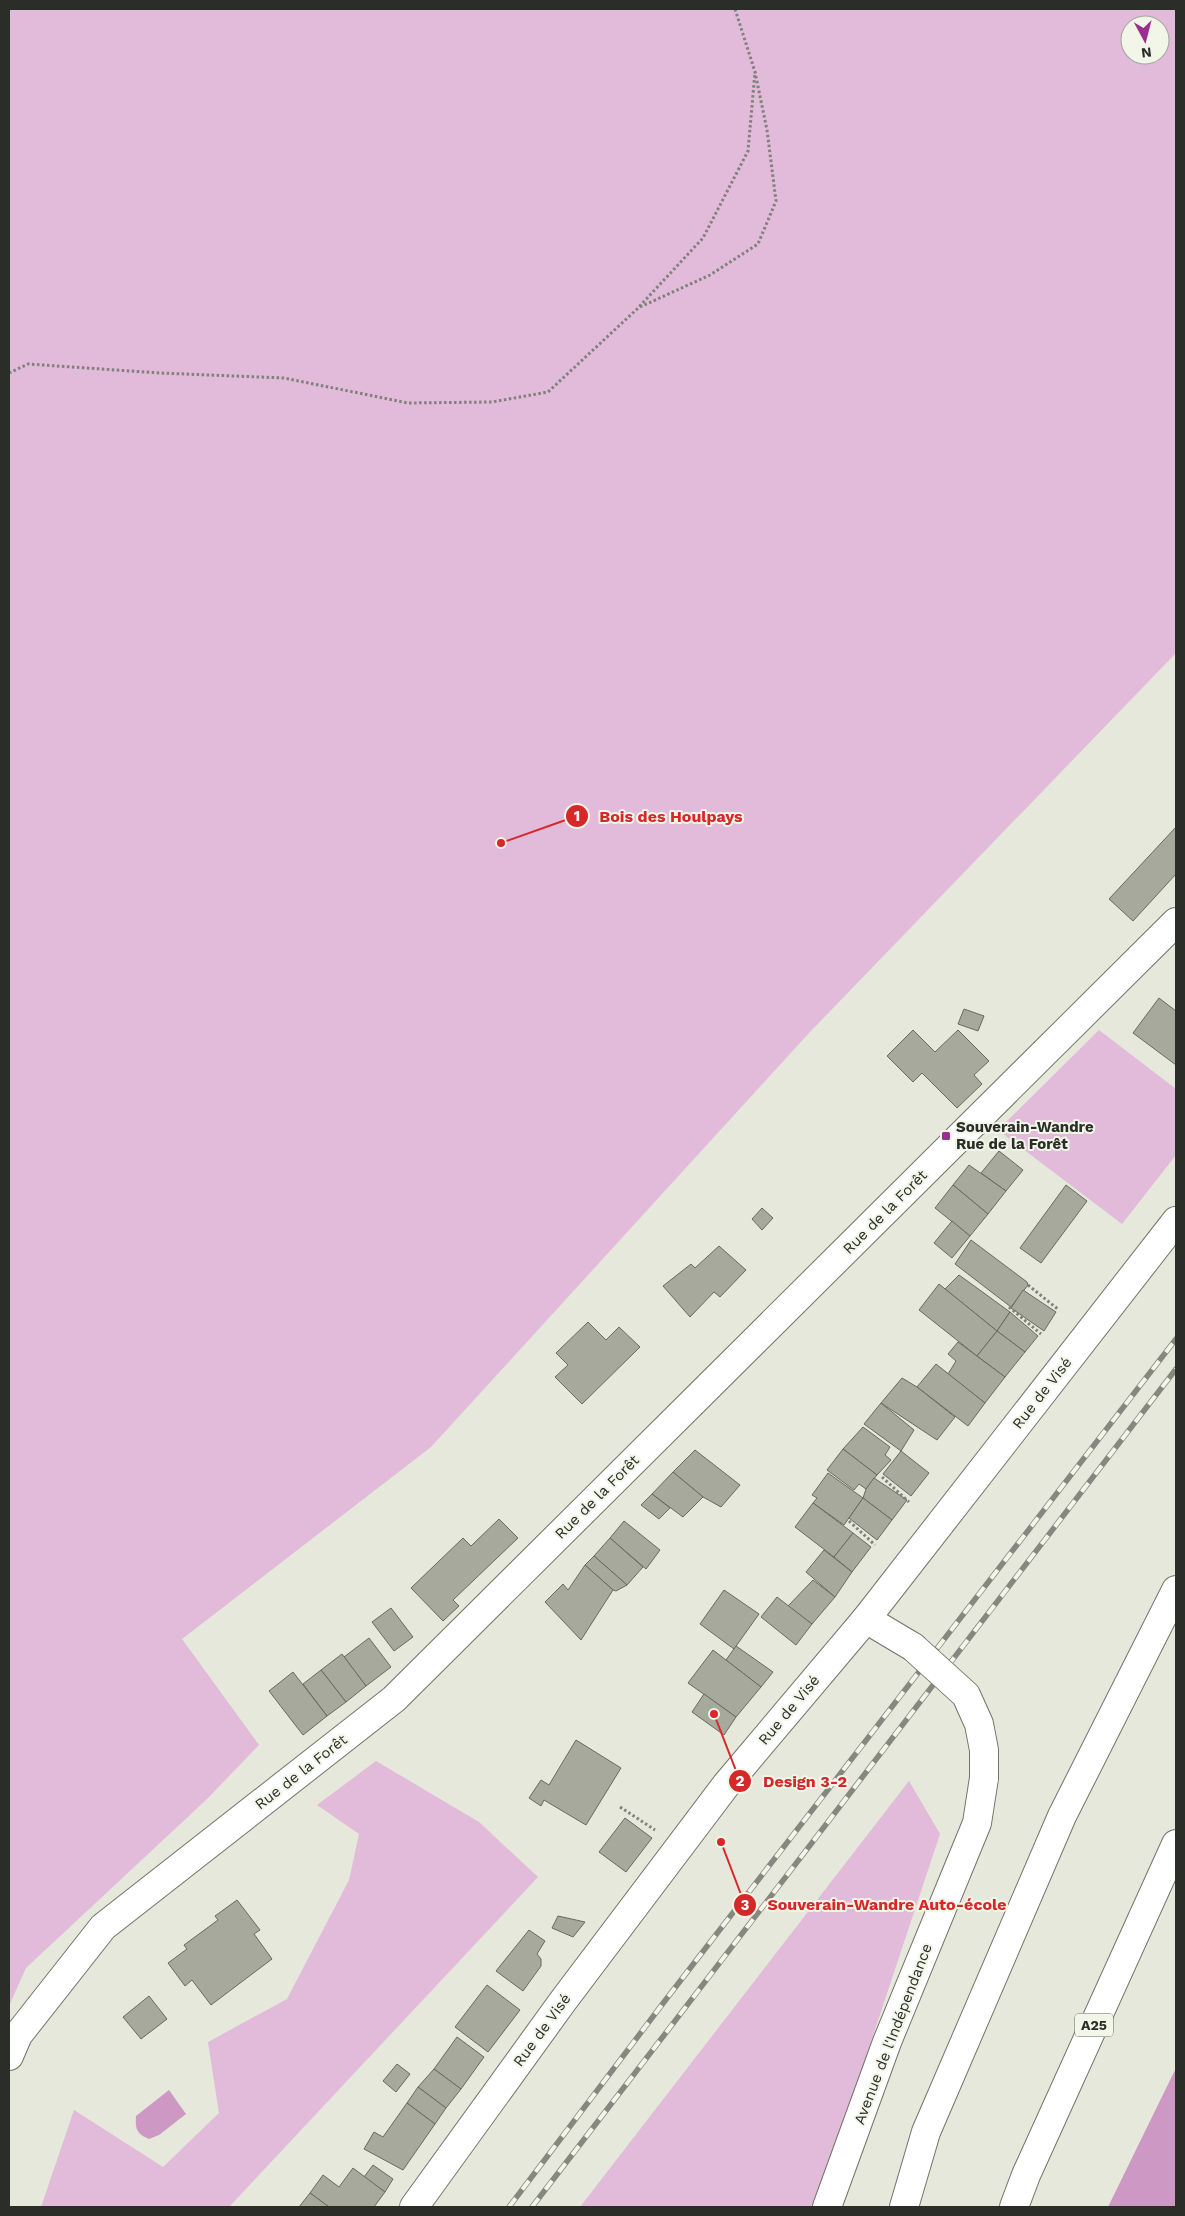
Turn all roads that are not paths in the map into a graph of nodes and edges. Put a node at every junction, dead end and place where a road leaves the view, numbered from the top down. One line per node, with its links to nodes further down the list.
1 (1176, 922): 6 (main road, Rue de la Forêt)
2 (1176, 1221): 4 (main road, Rue de Visé)
3 (1176, 1590): 9 (main road)
4 (866, 1618): 7 (main road, Rue de Visé); 8 (main road, Avenue de l'Indépendance, bridge)
5 (1176, 1844): 10 (main road, A25)
6 (9, 2056)
7 (414, 2207)
8 (827, 2207)
9 (904, 2207)
10 (1014, 2207)

